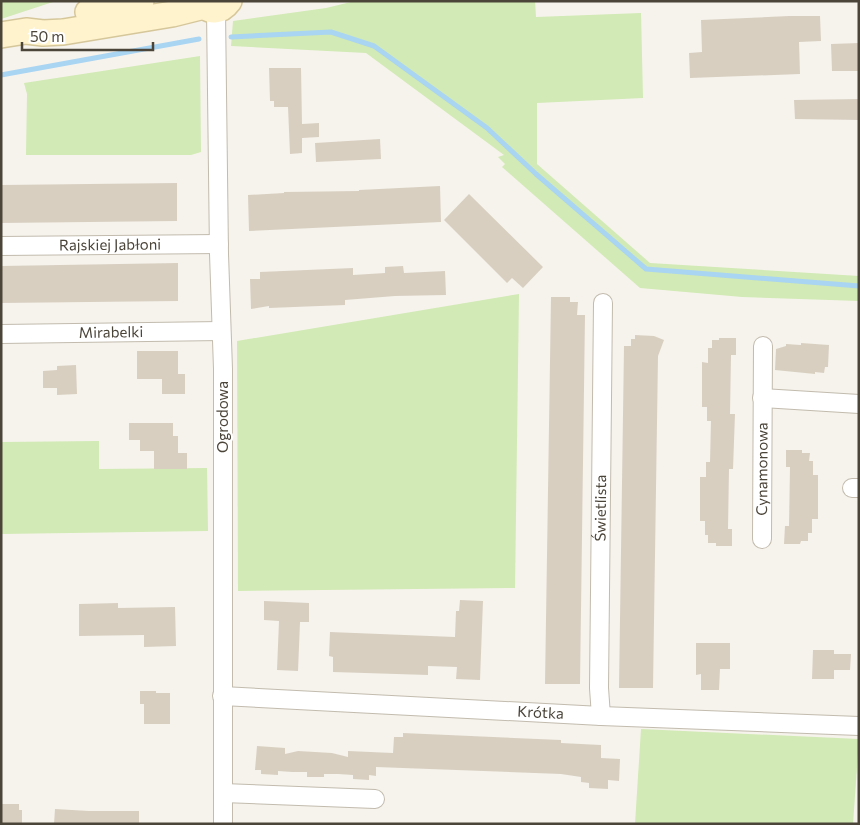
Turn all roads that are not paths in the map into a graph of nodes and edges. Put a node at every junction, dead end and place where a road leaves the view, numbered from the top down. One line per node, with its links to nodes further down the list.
1 (141, 1): 3 (street)
2 (219, 4): 3 (street); 5 (street, Ogrodowa)
3 (26, 31): 4 (street)
4 (1, 35)
5 (219, 244): 6 (street, Rajskiej Jabłoni); 8 (street, Ogrodowa)
6 (1, 246)
7 (603, 303): 15 (street, Świetlista)
8 (222, 331): 9 (street, Mirabelki); 14 (street, Ogrodowa)
9 (1, 334)
10 (763, 346): 11 (street, Cynamonowa)
11 (762, 398): 12 (street); 13 (street, Cynamonowa)
12 (859, 404)
13 (762, 539)
14 (222, 696): 15 (street, Krótka); 17 (street, Ogrodowa)
15 (600, 716): 16 (street, Krótka)
16 (859, 726)
17 (223, 793): 18 (street); 19 (street, Ogrodowa)
18 (375, 799)
19 (223, 824)

